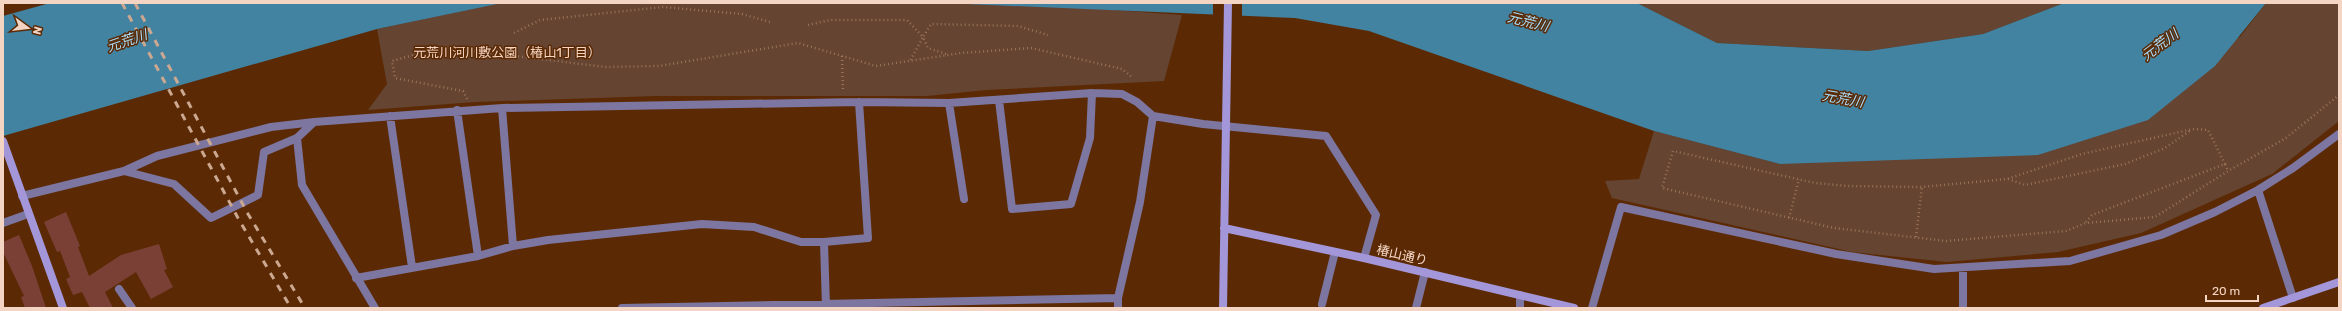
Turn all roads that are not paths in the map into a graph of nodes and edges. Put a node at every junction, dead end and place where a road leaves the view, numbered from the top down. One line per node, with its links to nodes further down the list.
1 (1228, 3): 11 (street)
2 (1092, 93): 3 (street); 3 (street); 9 (street)
3 (999, 100): 5 (street)
4 (859, 102): 5 (street); 6 (street); 22 (street)
5 (949, 104): 18 (street)
6 (502, 108): 7 (street); 23 (street)
7 (457, 110): 8 (street); 25 (street)
8 (390, 116): 10 (street); 27 (street)
9 (1153, 116): 11 (street); 34 (street)
10 (314, 122): 13 (street); 15 (street)
11 (1226, 126): 21 (street); 26 (street)
12 (2339, 134): 16 (street)
13 (297, 138): 15 (street); 30 (street)
14 (3, 140): 17 (street)
15 (124, 171): 17 (street)
16 (2258, 190): 28 (street); 35 (street)
17 (22, 196): 19 (street)
18 (964, 199)
19 (28, 214): 20 (street); 38 (street)
20 (3, 223)
21 (1224, 228): 24 (street, 椿山通り); 43 (street)
22 (824, 242): 23 (street); 37 (street)
23 (513, 246): 25 (street)
24 (1335, 252): 26 (street, 椿山通り); 36 (street)
25 (478, 256): 27 (street)
26 (1364, 258): 29 (street, 椿山通り)
27 (412, 267): 30 (street)
28 (1963, 268): 47 (street); 48 (street)
29 (1425, 272): 33 (street, 椿山通り); 44 (street)
30 (356, 278): 40 (street)
31 (2339, 282): 35 (street)
32 (119, 289): 39 (street)
33 (1520, 295): 45 (street); 46 (street, 椿山通り)
34 (1118, 298): 37 (street); 42 (street)
35 (2293, 298): 49 (street)
36 (1322, 304)
37 (826, 306): 41 (street)
38 (62, 308)
39 (132, 308)
40 (375, 308)
41 (622, 308)
42 (1118, 308)
43 (1223, 308)
44 (1416, 308)
45 (1520, 308)
46 (1574, 308)
47 (1592, 308)
48 (1963, 308)
49 (2262, 308)

